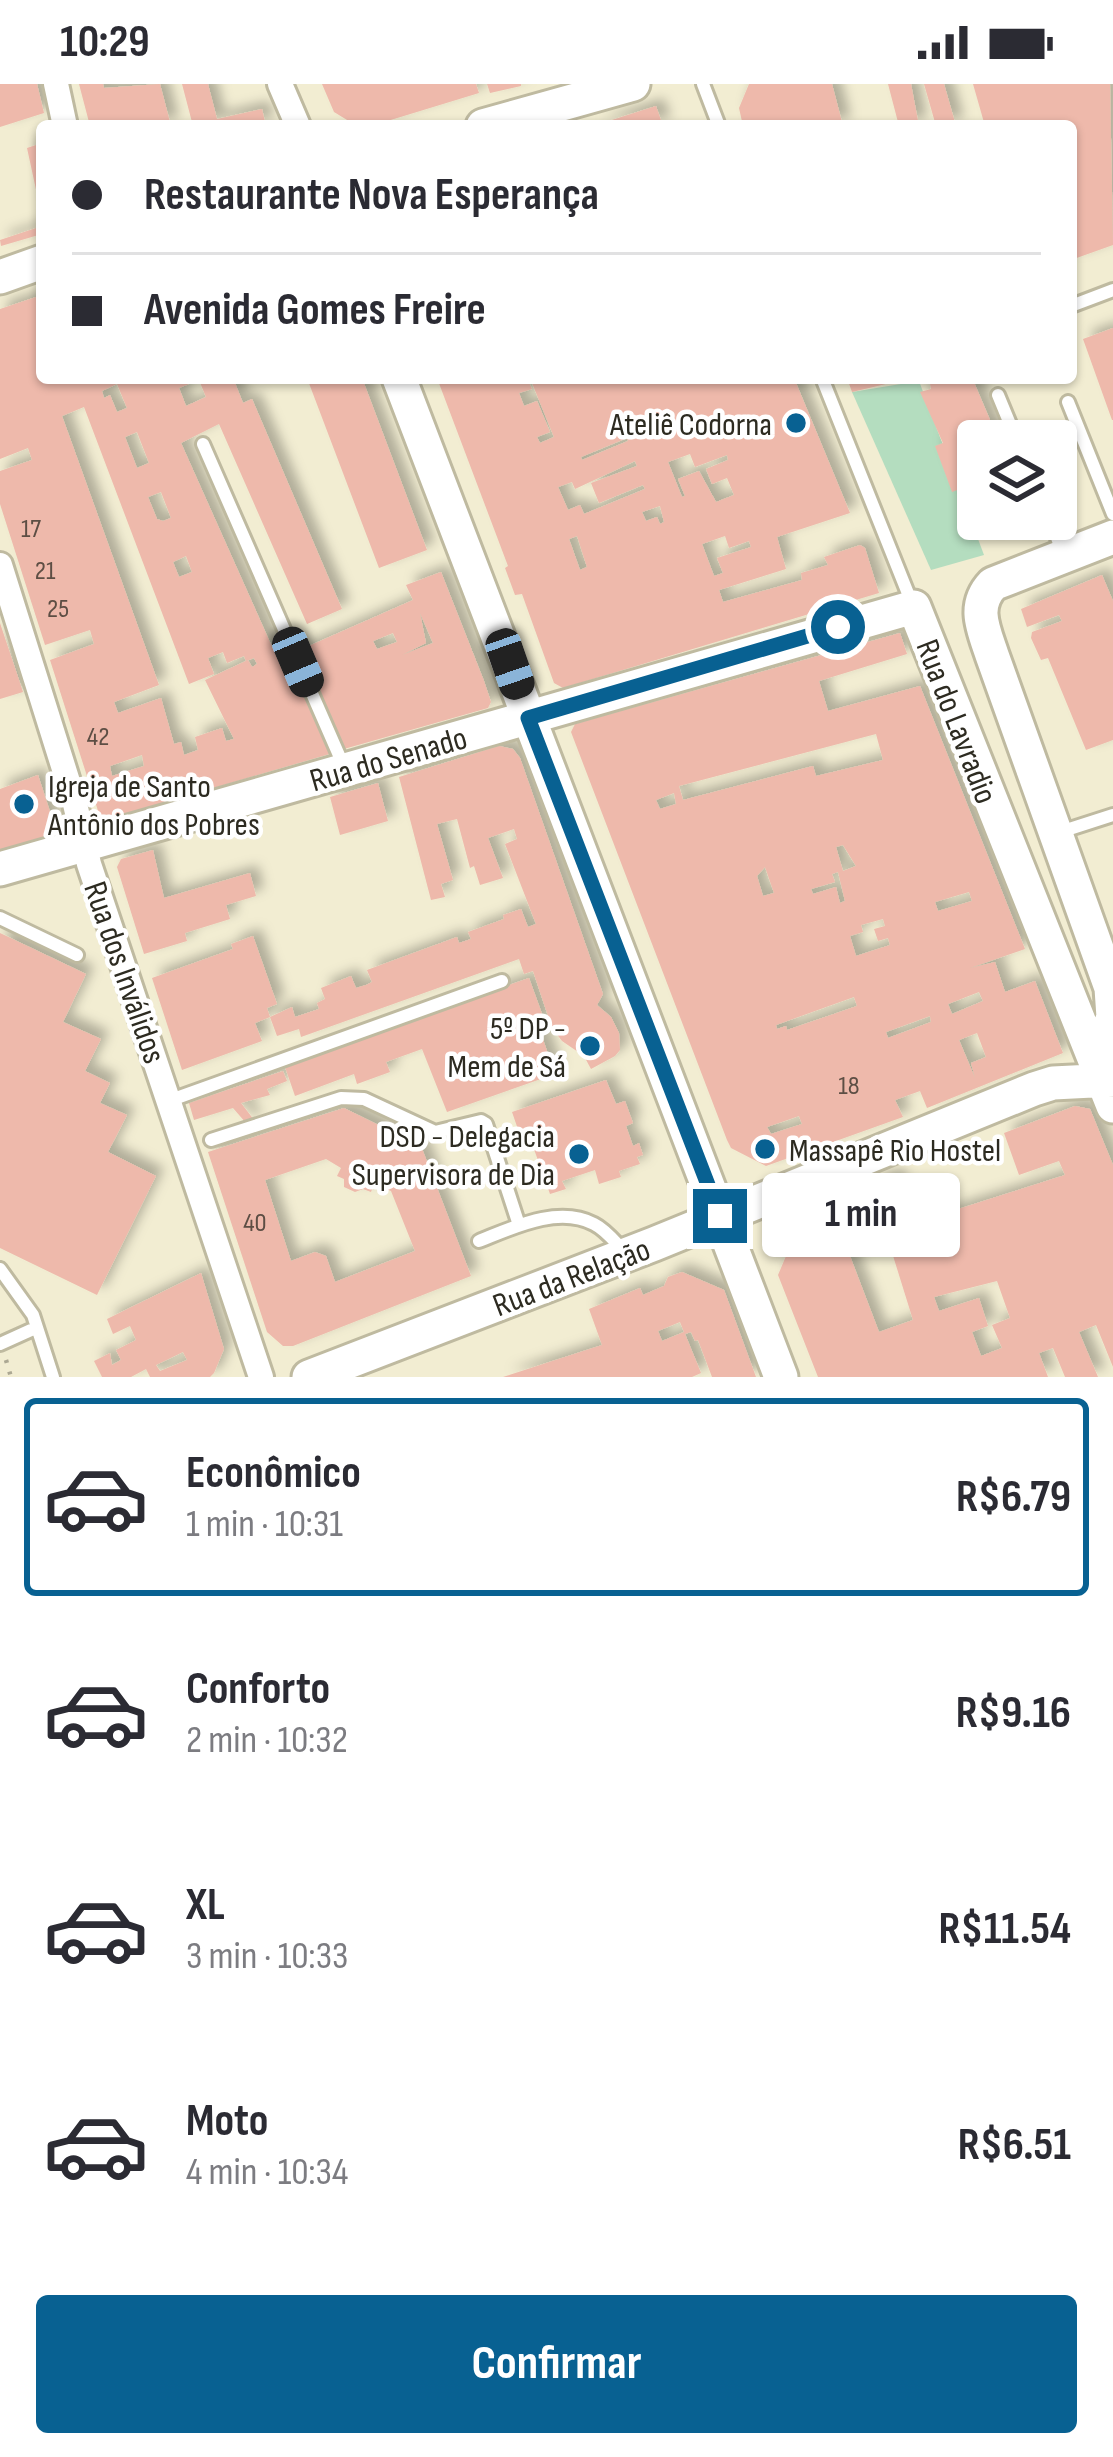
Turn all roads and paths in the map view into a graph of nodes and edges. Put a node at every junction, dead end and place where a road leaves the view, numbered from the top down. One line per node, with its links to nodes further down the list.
1 (56, 84): 6 (street)
2 (280, 84): 7 (street)
3 (633, 84): 5 (street)
4 (703, 84): 9 (lane)
5 (598, 88): 8 (street)
6 (64, 120)
7 (295, 120)
8 (501, 120)
9 (717, 120)
10 (36, 264): 11 (street)
11 (0, 277)
12 (1113, 290): 13 (lane)
13 (1077, 304)
14 (401, 384): 26 (street)
15 (824, 384): 25 (lane, Rua do Lavradio)
16 (998, 395): 18 (lane)
17 (1068, 402): 20 (lane)
18 (1008, 420)
19 (203, 445): 27 (lane)
20 (1113, 514)
21 (1113, 537): 23 (street)
22 (1058, 540): 23 (lane)
23 (1064, 555): 29 (street, Rua do Lavradio)
24 (0, 565): 30 (street, Rua dos Inválidos)
25 (914, 607): 26 (street, Rua do Senado); 35 (street, Rua do Lavradio)
26 (528, 718): 27 (street, Rua do Senado); 38 (street)
27 (346, 770): 30 (street, Rua do Senado)
28 (1113, 815): 29 (lane)
29 (1056, 833): 35 (street, Rua do Lavradio)
30 (84, 844): 31 (street, Rua do Senado); 36 (street, Rua dos Inválidos)
31 (0, 869)
32 (0, 918): 33 (lane)
33 (77, 955)
34 (502, 982): 36 (lane)
35 (1108, 1077): 38 (street, Rua da Relação)
36 (171, 1100): 46 (street, Rua dos Inválidos)
37 (211, 1139): 39 (lane)
38 (720, 1216): 41 (street, Rua da Relação); 48 (street)
39 (519, 1225): 40 (lane); 41 (lane)
40 (478, 1241)
41 (627, 1255): 47 (street, Rua da Relação)
42 (0, 1269): 45 (lane)
43 (31, 1330): 44 (lane)
44 (0, 1344)
45 (53, 1377)
46 (261, 1377)
47 (309, 1377)
48 (781, 1377)

